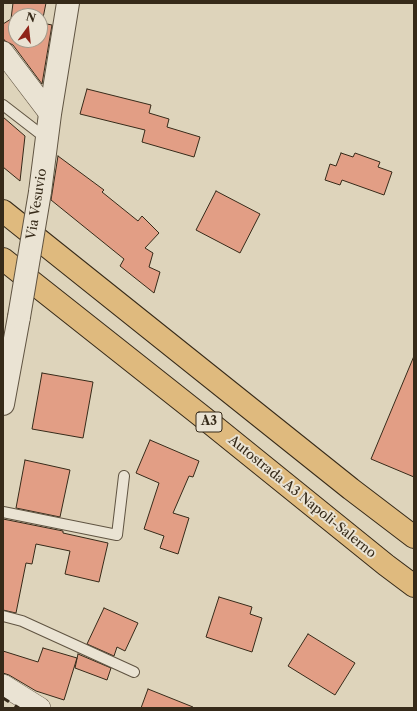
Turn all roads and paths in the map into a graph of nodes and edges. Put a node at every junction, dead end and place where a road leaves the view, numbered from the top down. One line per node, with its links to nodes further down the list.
1 (68, 3): 4 (street, Via Vesuvio)
2 (3, 52): 4 (street)
3 (3, 105): 5 (lane)
4 (50, 114): 5 (street, Via Vesuvio)
5 (47, 139): 8 (street, Via Vesuvio, bridge)
6 (3, 210): 11 (highway)
7 (3, 259): 12 (highway, Autostrada A3 Napoli-Salerno / A3)
8 (3, 404)
9 (124, 476): 10 (lane)
10 (3, 512)
11 (414, 537)
12 (414, 586)
13 (3, 616): 14 (lane)
14 (134, 672)
15 (3, 685): 16 (street)
16 (40, 708)

